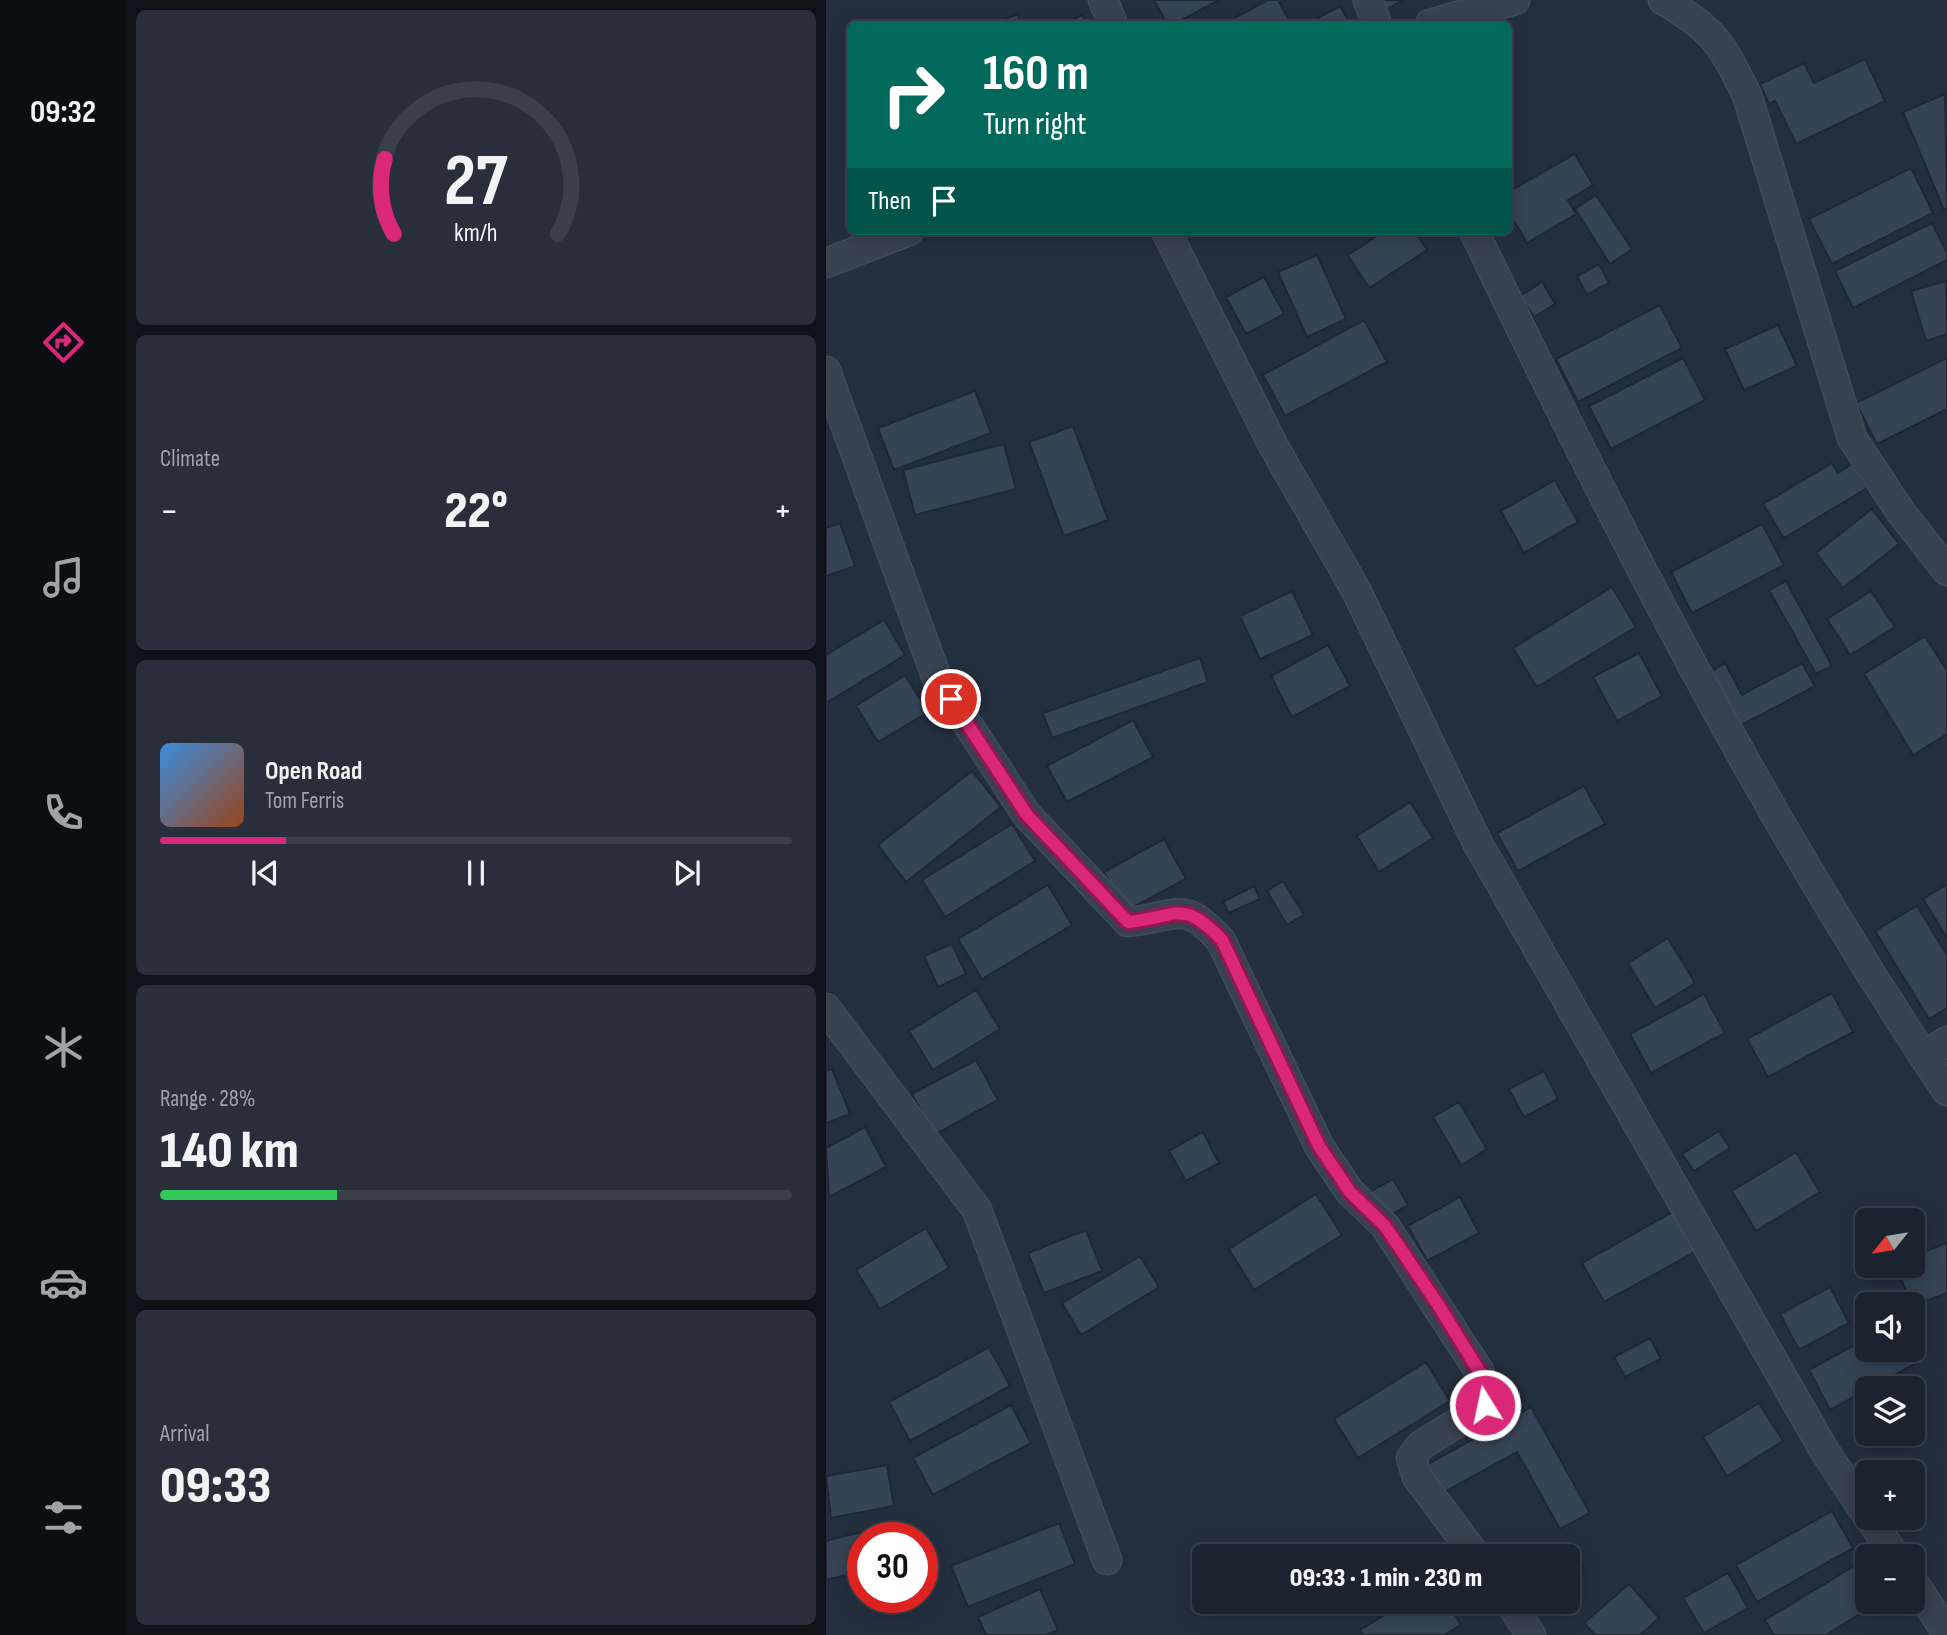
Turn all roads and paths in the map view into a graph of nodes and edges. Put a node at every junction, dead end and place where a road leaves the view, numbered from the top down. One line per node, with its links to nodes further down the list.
1 (1103, 0): 5 (street)
2 (1368, 0): 6 (street)
3 (1515, 0): 7 (street)
4 (1663, 0): 13 (street)
5 (1113, 21)
6 (1376, 21)
7 (1441, 21)
8 (899, 235): 11 (street)
9 (1168, 235): 18 (street)
10 (1476, 235): 16 (street)
11 (826, 263)
12 (826, 371): 19 (street)
13 (1947, 571)
14 (826, 1007): 20 (street)
15 (1947, 1041): 16 (street)
16 (1924, 1056): 17 (street)
17 (1947, 1091)
18 (1855, 1496)
19 (1467, 1544)
20 (1107, 1560)
21 (1925, 1600): 23 (street)
22 (1517, 1614): 24 (street)
23 (1947, 1633)
24 (1531, 1635)

